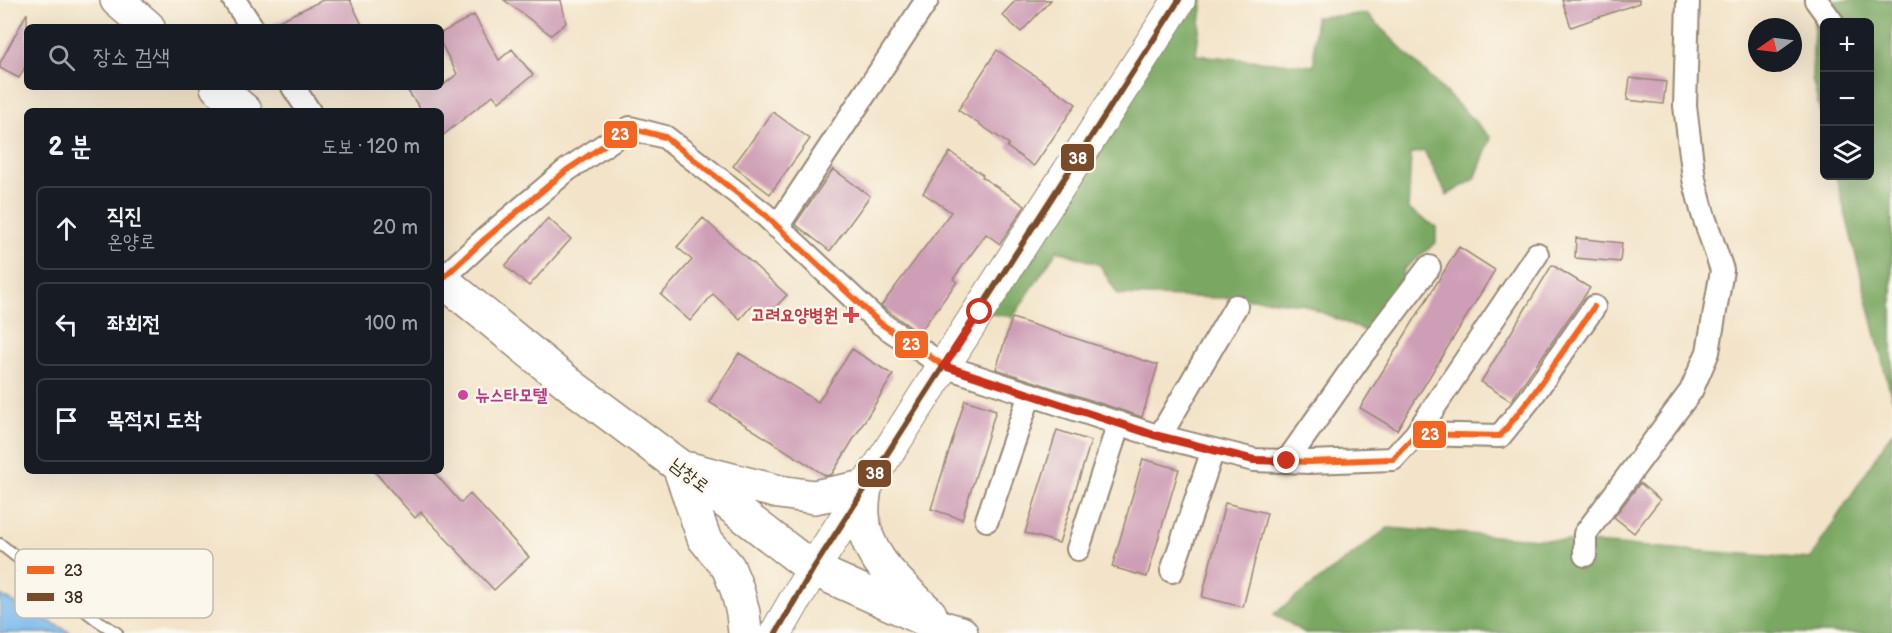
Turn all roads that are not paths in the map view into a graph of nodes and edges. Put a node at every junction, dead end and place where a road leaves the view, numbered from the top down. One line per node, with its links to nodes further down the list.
1 (117, 0): 8 (main road)
2 (234, 0): 9 (street)
3 (927, 0): 14 (street)
4 (1179, 0): 21 (main road)
5 (1688, 0): 33 (street)
6 (1816, 0): 7 (street)
7 (1829, 18)
8 (145, 24)
9 (250, 24)
10 (220, 90): 12 (main road)
11 (295, 90): 13 (street)
12 (242, 108)
13 (307, 108)
14 (777, 227): 17 (street); 21 (street)
15 (1537, 254): 24 (street)
16 (1429, 267): 27 (street)
17 (444, 276)
18 (444, 281): 28 (main road, 남창로)
19 (1236, 306): 25 (street)
20 (1594, 307): 24 (street)
21 (944, 366): 22 (street); 29 (main road)
22 (1030, 394): 23 (street); 30 (street)
23 (1119, 423): 25 (street); 32 (street)
24 (1416, 434): 27 (street)
25 (1160, 436): 26 (street)
26 (1213, 450): 27 (street); 36 (street)
27 (1287, 461)
28 (679, 466): 29 (main road); 35 (main road, 남창로); 40 (main road)
29 (866, 487): 35 (main road); 38 (main road)
30 (987, 520)
31 (0, 544): 34 (lane)
32 (1078, 549)
33 (1585, 555)
34 (15, 556)
35 (813, 569): 38 (main road, 남창로); 41 (main road)
36 (1172, 571)
37 (94, 618): 39 (lane)
38 (945, 631)
39 (117, 633)
40 (745, 633)
41 (776, 633)

